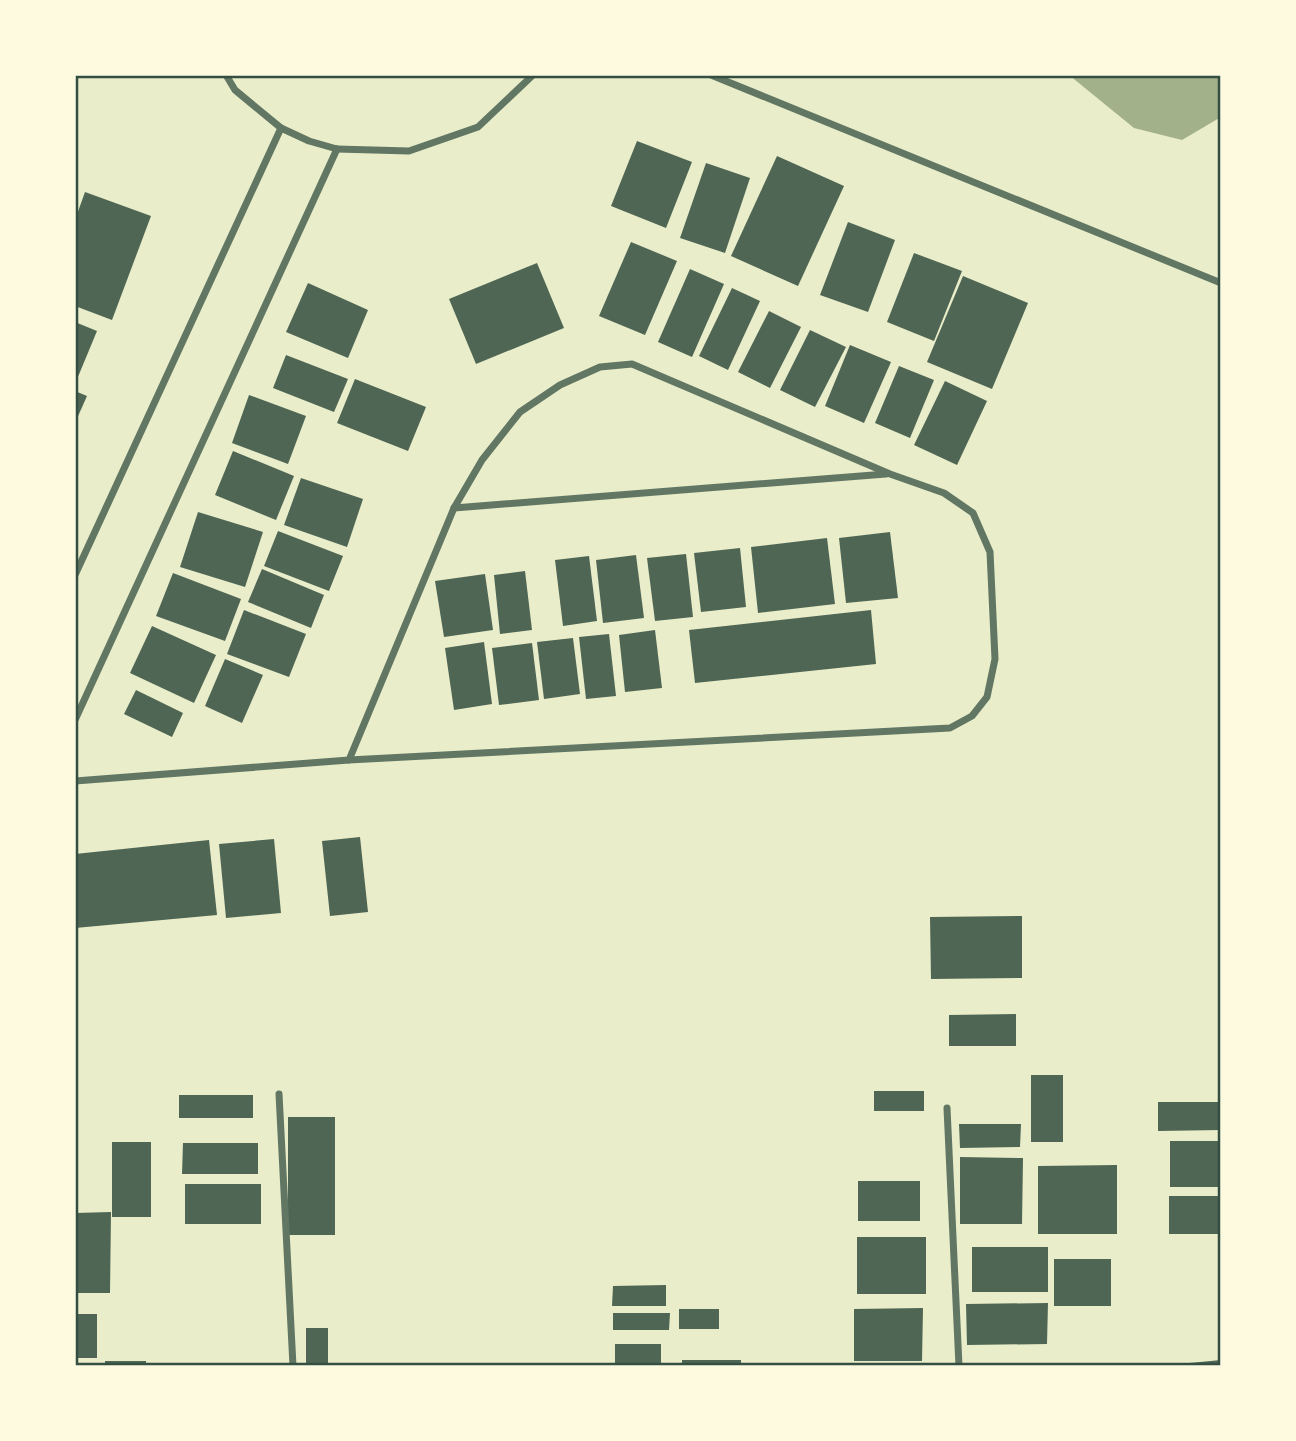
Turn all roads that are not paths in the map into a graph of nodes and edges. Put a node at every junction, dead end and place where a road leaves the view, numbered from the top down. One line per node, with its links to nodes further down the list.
1 (226, 75): 4 (street)
2 (533, 75): 5 (street)
3 (711, 75): 6 (street)
4 (281, 128): 5 (street); 9 (street)
5 (337, 149): 10 (street)
6 (1221, 283)
7 (890, 474): 8 (street); 8 (street); 11 (street)
8 (454, 508): 11 (street)
9 (75, 575)
10 (75, 720)
11 (349, 760): 12 (street)
12 (75, 781)
13 (279, 1094): 15 (street)
14 (947, 1108): 16 (street)
15 (293, 1366)
16 (959, 1366)

